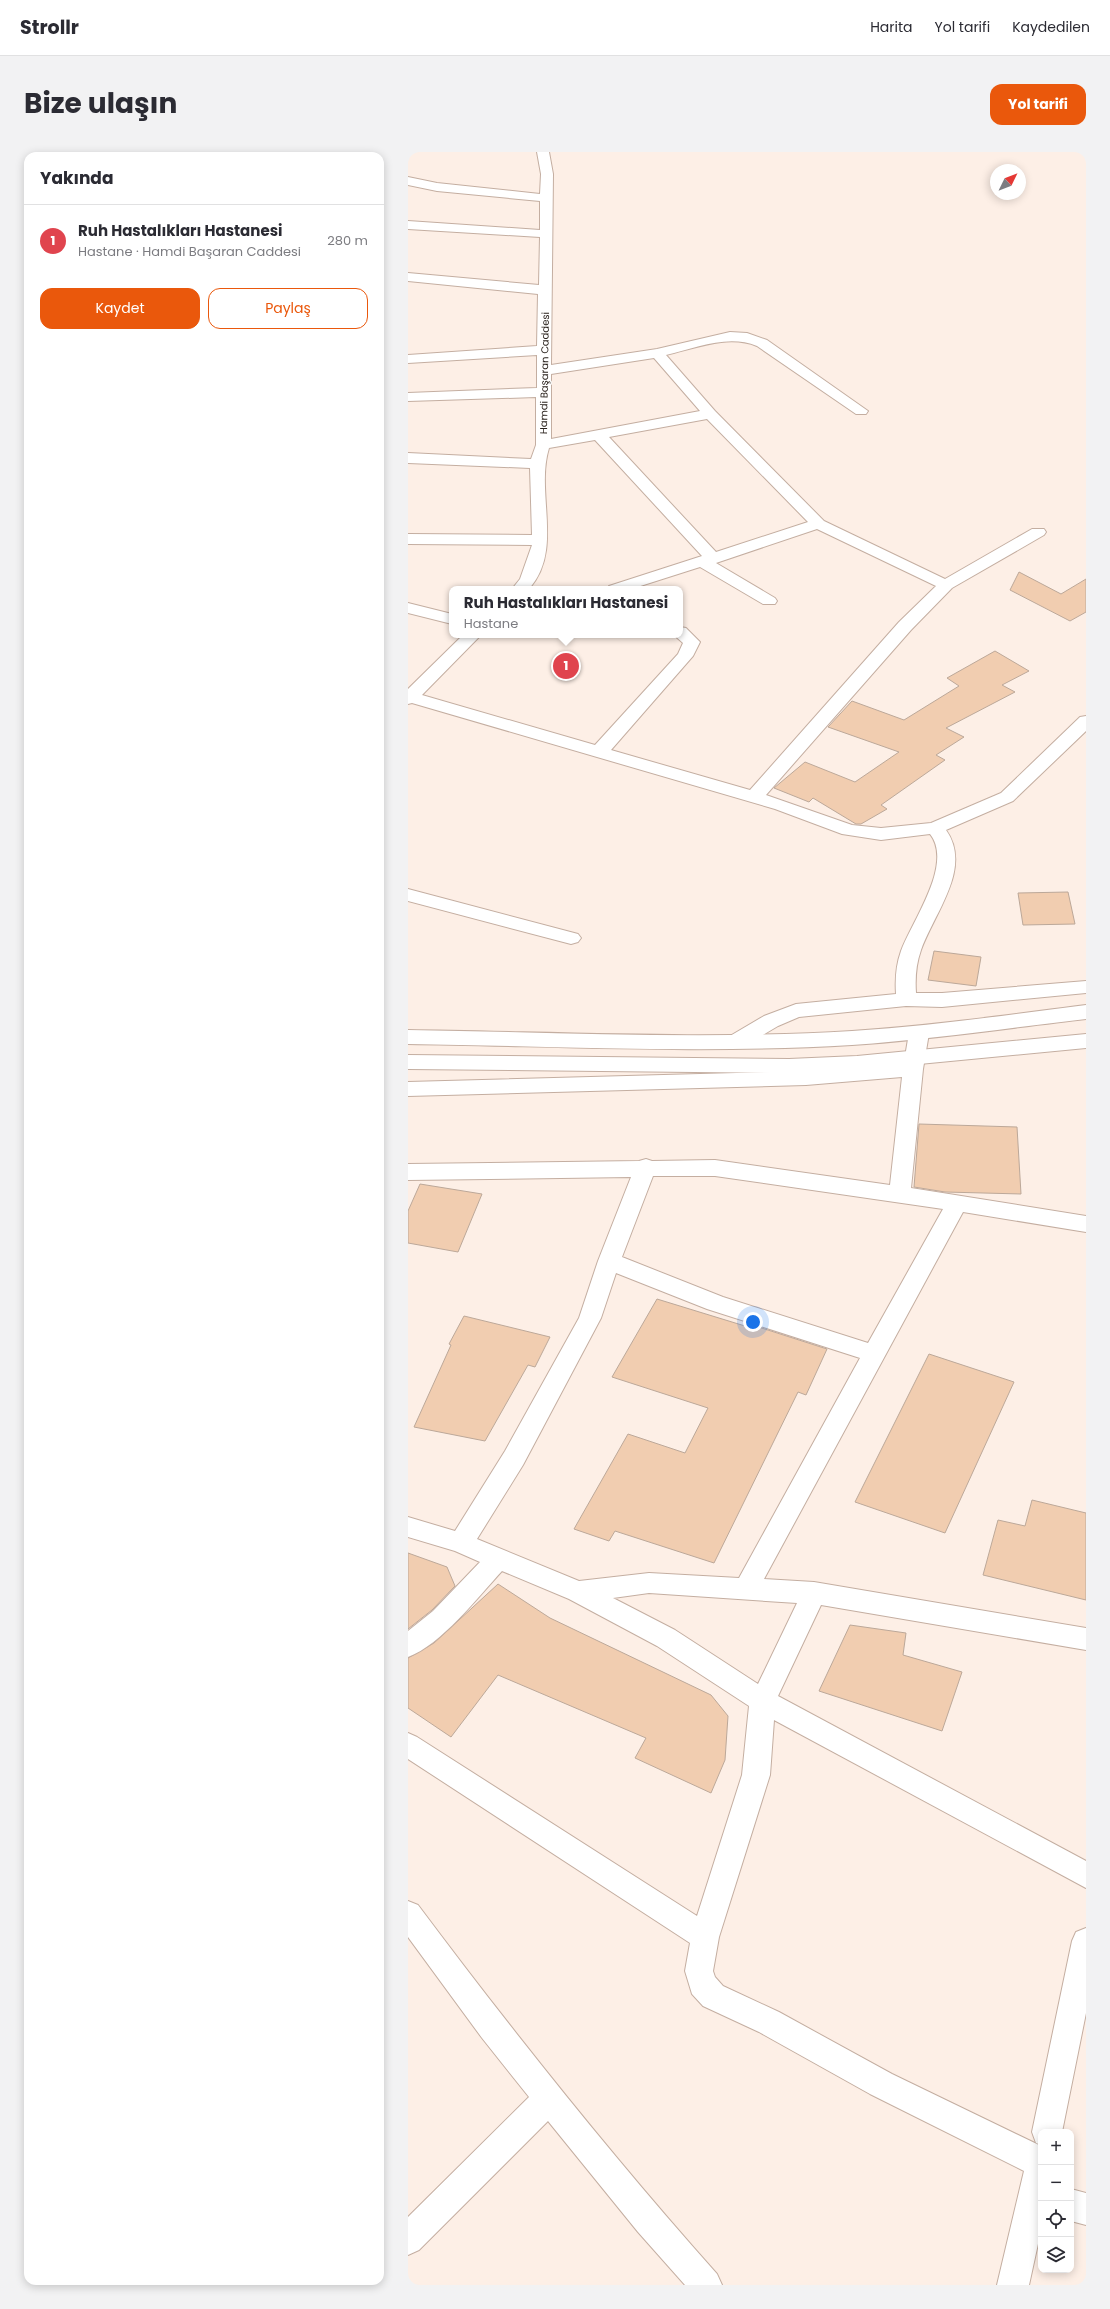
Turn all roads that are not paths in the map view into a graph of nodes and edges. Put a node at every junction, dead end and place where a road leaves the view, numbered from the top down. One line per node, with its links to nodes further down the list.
1 (543, 152): 3 (street, Hamdi Başaran Caddesi)
2 (408, 181): 3 (street)
3 (547, 198): 5 (street, Hamdi Başaran Caddesi)
4 (408, 225): 5 (street)
5 (546, 234): 7 (street, Hamdi Başaran Caddesi)
6 (408, 277): 7 (street)
7 (544, 290): 8 (street, Hamdi Başaran Caddesi)
8 (544, 350): 10 (street); 11 (street, Hamdi Başaran Caddesi)
9 (657, 353): 11 (street); 14 (street); 15 (street)
10 (408, 359)
11 (543, 371): 12 (street, Hamdi Başaran Caddesi)
12 (543, 392): 13 (street); 17 (street, Hamdi Başaran Caddesi)
13 (408, 397)
14 (861, 411)
15 (710, 414): 16 (street); 20 (street)
16 (598, 434): 17 (street); 24 (street)
17 (543, 445): 19 (street, Hamdi Başaran Caddesi)
18 (408, 458): 19 (street)
19 (537, 464): 23 (street, Hamdi Başaran Caddesi)
20 (818, 524): 24 (street); 25 (street)
21 (1038, 532): 25 (street)
22 (408, 539): 23 (street)
23 (540, 540): 26 (street, Hamdi Başaran Caddesi)
24 (708, 561): 27 (street); 28 (street)
25 (946, 585): 36 (street)
26 (523, 586)
27 (625, 586)
28 (769, 601)
29 (408, 608): 30 (street)
30 (449, 618)
31 (683, 634): 35 (street)
32 (470, 638): 33 (street)
33 (412, 691): 35 (street)
34 (1086, 721): 37 (street)
35 (599, 752): 36 (street)
36 (754, 797): 37 (street)
37 (935, 828): 41 (street)
38 (408, 895): 39 (street)
39 (571, 938)
40 (1086, 987): 41 (street)
41 (906, 999): 45 (street)
42 (1086, 1012): 43 (street)
43 (919, 1033): 45 (street); 48 (street)
44 (408, 1037): 45 (street)
45 (737, 1041)
46 (1086, 1041): 48 (street)
47 (408, 1062): 48 (street)
48 (914, 1063): 49 (street); 52 (street)
49 (408, 1089)
50 (646, 1167): 51 (street); 52 (street); 55 (street)
51 (408, 1172)
52 (900, 1194): 53 (street)
53 (958, 1203): 54 (street); 56 (street)
54 (1086, 1224)
55 (609, 1261): 56 (street); 58 (street)
56 (874, 1354): 60 (street)
57 (408, 1527): 58 (street)
58 (461, 1543): 59 (street)
59 (498, 1559): 61 (street); 64 (street)
60 (746, 1588): 61 (street); 62 (street)
61 (578, 1592): 65 (street)
62 (814, 1592): 63 (street); 65 (street)
63 (1086, 1639)
64 (408, 1646)
65 (763, 1701): 67 (street); 69 (street)
66 (408, 1745): 69 (street)
67 (1086, 1875)
68 (408, 1914): 71 (street)
69 (705, 1937): 73 (street)
70 (1086, 1940): 72 (street)
71 (550, 2098): 77 (street); 78 (street)
72 (1048, 2129)
73 (1038, 2161)
74 (1038, 2194): 79 (street)
75 (1074, 2206): 76 (street)
76 (1086, 2210)
77 (408, 2239)
78 (697, 2281)
79 (1013, 2285)

